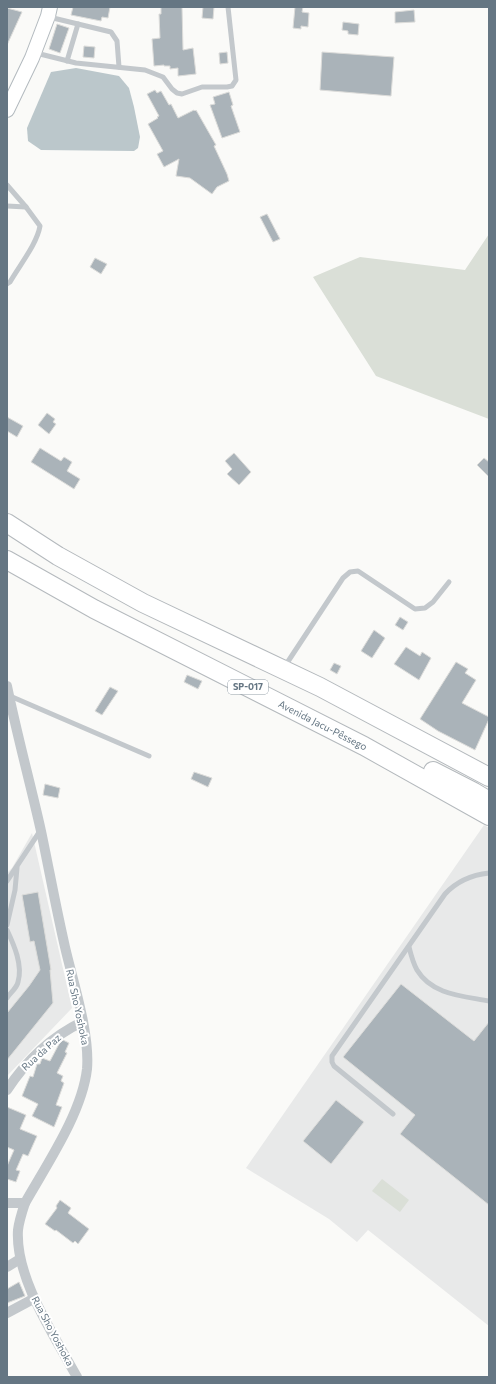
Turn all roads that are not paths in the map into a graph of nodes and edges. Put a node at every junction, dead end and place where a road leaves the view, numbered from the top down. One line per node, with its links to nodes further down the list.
1 (228, 7): 6 (lane)
2 (49, 12): 3 (lane); 4 (main road)
3 (78, 24): 5 (lane); 6 (lane)
4 (34, 53): 5 (lane); 7 (main road)
5 (68, 61): 6 (lane)
6 (120, 68)
7 (8, 108)
8 (7, 185): 10 (lane)
9 (7, 206): 10 (lane)
10 (26, 206): 11 (lane)
11 (7, 284)
12 (7, 523): 15 (highway)
13 (7, 560): 18 (highway, Avenida Jacu-Pêssego / SP-017)
14 (449, 582): 15 (lane)
15 (284, 669): 20 (highway)
16 (8, 691): 17 (lane); 24 (street, Rua Sho Yoshoka)
17 (149, 756)
18 (383, 756): 19 (highway); 23 (highway, Avenida Jacu-Pêssego / SP-017)
19 (441, 775): 21 (highway); 22 (highway)
20 (489, 777)
21 (489, 795)
22 (489, 801)
23 (489, 816)
24 (41, 830): 25 (lane); 33 (street, Rua Sho Yoshoka)
25 (17, 867): 27 (lane); 28 (lane)
26 (489, 873): 30 (lane)
27 (7, 881)
28 (7, 925)
29 (7, 930): 31 (lane)
30 (409, 947): 32 (lane); 35 (lane)
31 (7, 998)
32 (489, 1001)
33 (82, 1022): 34 (street, Rua da Paz); 37 (street, Rua Sho Yoshoka)
34 (7, 1090)
35 (393, 1114)
36 (7, 1203): 37 (street)
37 (25, 1203): 38 (street, Rua Sho Yoshoka)
38 (20, 1260): 39 (street); 40 (street, Rua Sho Yoshoka)
39 (7, 1267)
40 (34, 1298): 41 (street); 42 (street, Rua Sho Yoshoka)
41 (7, 1313)
42 (77, 1377)

